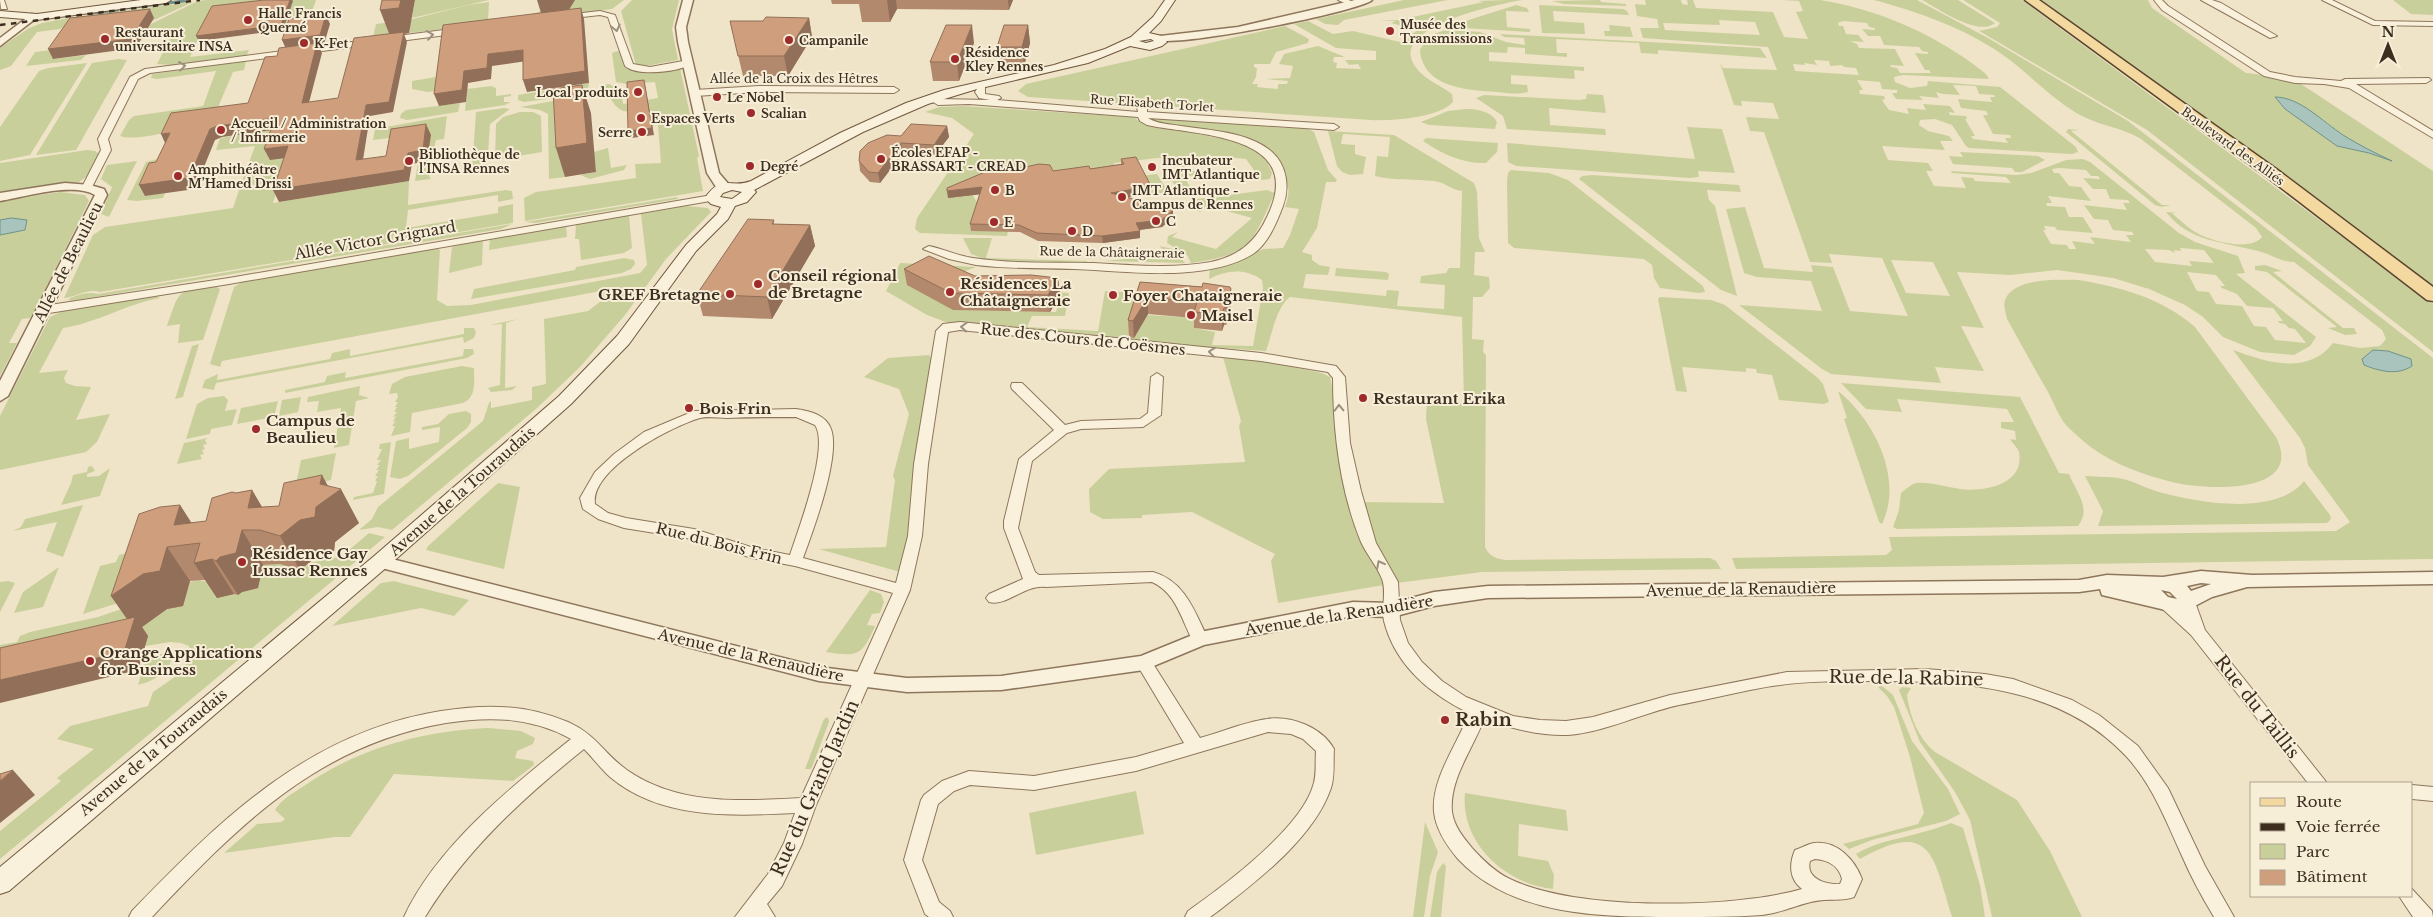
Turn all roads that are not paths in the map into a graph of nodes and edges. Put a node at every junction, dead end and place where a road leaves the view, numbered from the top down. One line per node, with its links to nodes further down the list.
1 (166, 0): 12 (main road)
2 (688, 0): 20 (street)
3 (1170, 0): 18 (main road)
4 (1176, 0): 17 (main road)
5 (1367, 0): 10 (street)
6 (2031, 0): 37 (main road, Boulevard des Alliés)
7 (2158, 0): 23 (street)
8 (2205, 0): 16 (street)
9 (2326, 0): 14 (street)
10 (1346, 2): 17 (street)
11 (2, 9): 12 (main road)
12 (40, 13): 19 (street)
13 (554, 18): 20 (street, one-way to 20)
14 (2433, 24)
15 (464, 30): 33 (street, one-way to 15)
16 (2273, 36)
17 (1158, 40): 18 (main road)
18 (1138, 41): 21 (main road); 26 (main road)
19 (0, 43)
20 (689, 62): 25 (street)
21 (996, 80): 27 (street); 28 (main road)
22 (2426, 80): 23 (street)
23 (2339, 83): 32 (street)
24 (894, 90): 25 (street, Allée de la Croix des Hêtres)
25 (695, 93): 34 (street)
26 (983, 93): 27 (main road); 29 (street, Rue Elisabeth Torlet)
27 (966, 97): 28 (main road); 29 (street, Rue Elisabeth Torlet)
28 (942, 98): 34 (main road)
29 (1142, 111): 30 (street, Rue Elisabeth Torlet); 31 (street, Rue Elisabeth Torlet); 36 (street, Rue de la Châtaigneraie)
30 (1326, 121)
31 (1334, 127)
32 (2433, 135)
33 (87, 187): 35 (street, Allée de Beaulieu); 38 (street, Allée de Beaulieu)
34 (722, 196): 38 (street, Allée Victor Grignard); 44 (main road, Avenue de la Touraudais)
35 (0, 197)
36 (929, 249)
37 (2433, 296)
38 (43, 310): 41 (street, Allée de Beaulieu)
39 (1157, 377): 42 (street)
40 (1017, 386): 42 (street)
41 (0, 396)
42 (1062, 430): 46 (street)
43 (795, 561): 43 (street, Rue du Bois Frin); 50 (street, Rue du Bois Frin)
44 (380, 562): 58 (street, Avenue de la Renaudière); 66 (main road, Avenue de la Touraudais)
45 (2433, 578): 47 (street, Avenue de la Renaudière)
46 (1034, 580): 51 (street); 56 (street)
47 (2252, 581): 48 (street, Avenue de la Renaudière); 52 (street, Avenue de la Renaudière)
48 (2160, 584): 49 (street, Avenue de la Renaudière); 52 (street); 53 (street)
49 (2079, 586): 53 (street, Avenue de la Renaudière); 54 (street, Avenue de la Renaudière)
50 (902, 590): 54 (street, Rue des Cours de Coësmes, one-way to 50); 58 (street, Rue des Cours de Coësmes)
51 (994, 598)
52 (2187, 602): 53 (street, Avenue de la Renaudière); 55 (street, Rue du Taillis)
53 (2164, 603): 55 (street, Rue du Taillis)
54 (1392, 610): 56 (street, Avenue de la Renaudière); 59 (street, Rue de la Rabine)
55 (2197, 631): 62 (street, Rue du Taillis)
56 (1200, 639): 57 (street, Avenue de la Renaudière)
57 (1144, 663): 58 (street, Avenue de la Renaudière); 61 (street)
58 (863, 680): 65 (street, Rue du Grand Jardin)
59 (1478, 712): 67 (street); 74 (street, Rue de la Rabine)
60 (584, 739): 65 (street); 70 (street); 71 (street)
61 (1196, 747): 72 (street); 73 (street)
62 (2317, 782)
63 (2413, 792): 64 (street)
64 (2433, 794)
65 (807, 805): 69 (street, Rue du Grand Jardin)
66 (0, 883)
67 (1823, 892)
68 (2409, 897): 75 (street)
69 (755, 913)
70 (138, 917)
71 (414, 917)
72 (943, 917)
73 (1195, 917)
74 (2224, 917)
75 (2425, 917)

